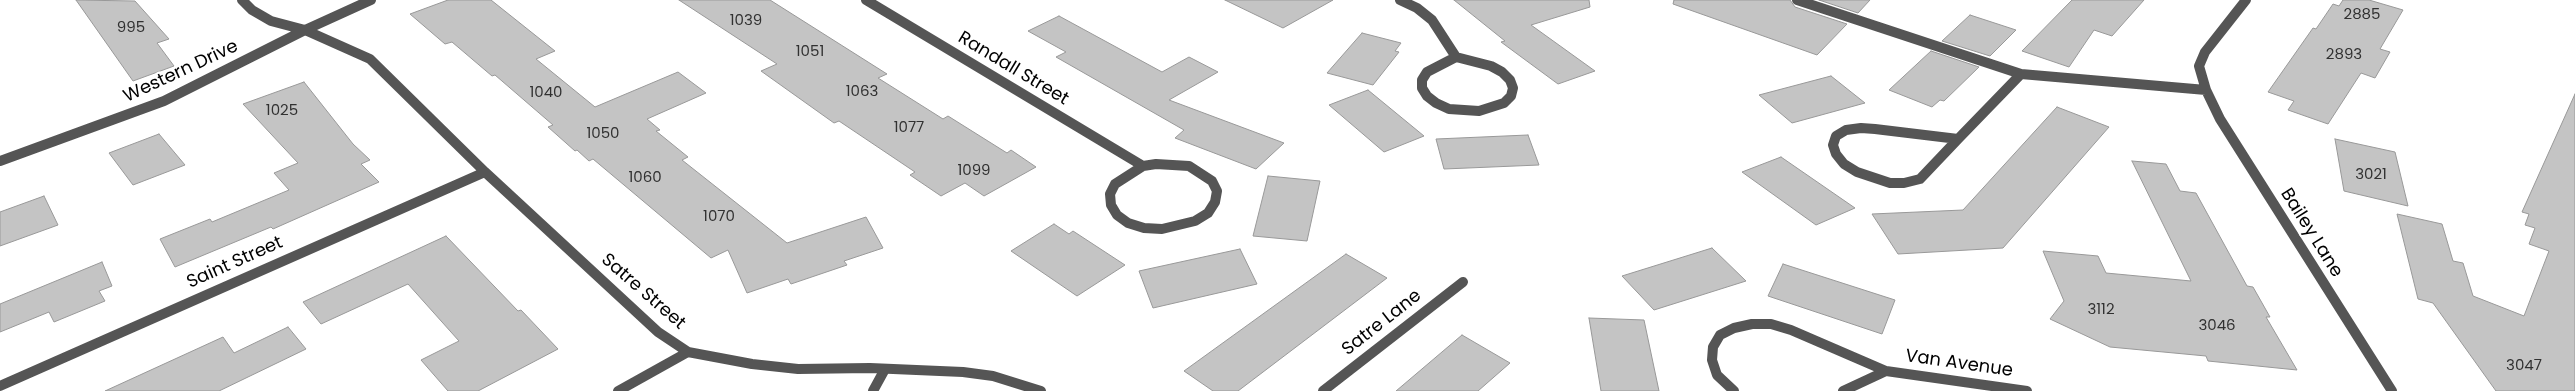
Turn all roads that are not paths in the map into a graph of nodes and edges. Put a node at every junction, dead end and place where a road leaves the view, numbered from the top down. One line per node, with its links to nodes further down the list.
1 (242, 0): 7 (street, Satre Street)
2 (371, 0): 7 (street, Western Drive)
3 (866, 0): 13 (street, Randall Street)
4 (1400, 0): 8 (street)
5 (1797, 0): 9 (street)
6 (2246, 0): 10 (street, Bailey Lane)
7 (305, 30): 12 (street, Western Drive); 14 (street, Satre Street)
8 (1456, 57): 8 (street)
9 (2021, 74): 10 (street); 11 (street)
10 (2206, 90): 27 (street, Bailey Lane)
11 (1958, 139): 11 (street)
12 (0, 161)
13 (1143, 166): 13 (street)
14 (485, 172): 16 (street, Satre Street); 19 (street, Saint Street)
15 (1463, 282): 23 (street, Satre Lane)
16 (688, 352): 17 (street, Satre Street); 20 (street)
17 (886, 369): 21 (street); 22 (street, Satre Street)
18 (1886, 371): 24 (street, Van Avenue); 25 (street); 26 (street, Van Avenue)
19 (0, 386)
20 (618, 391)
21 (873, 391)
22 (1041, 391)
23 (1323, 391)
24 (1734, 391)
25 (1843, 391)
26 (2027, 391)
27 (2392, 391)

